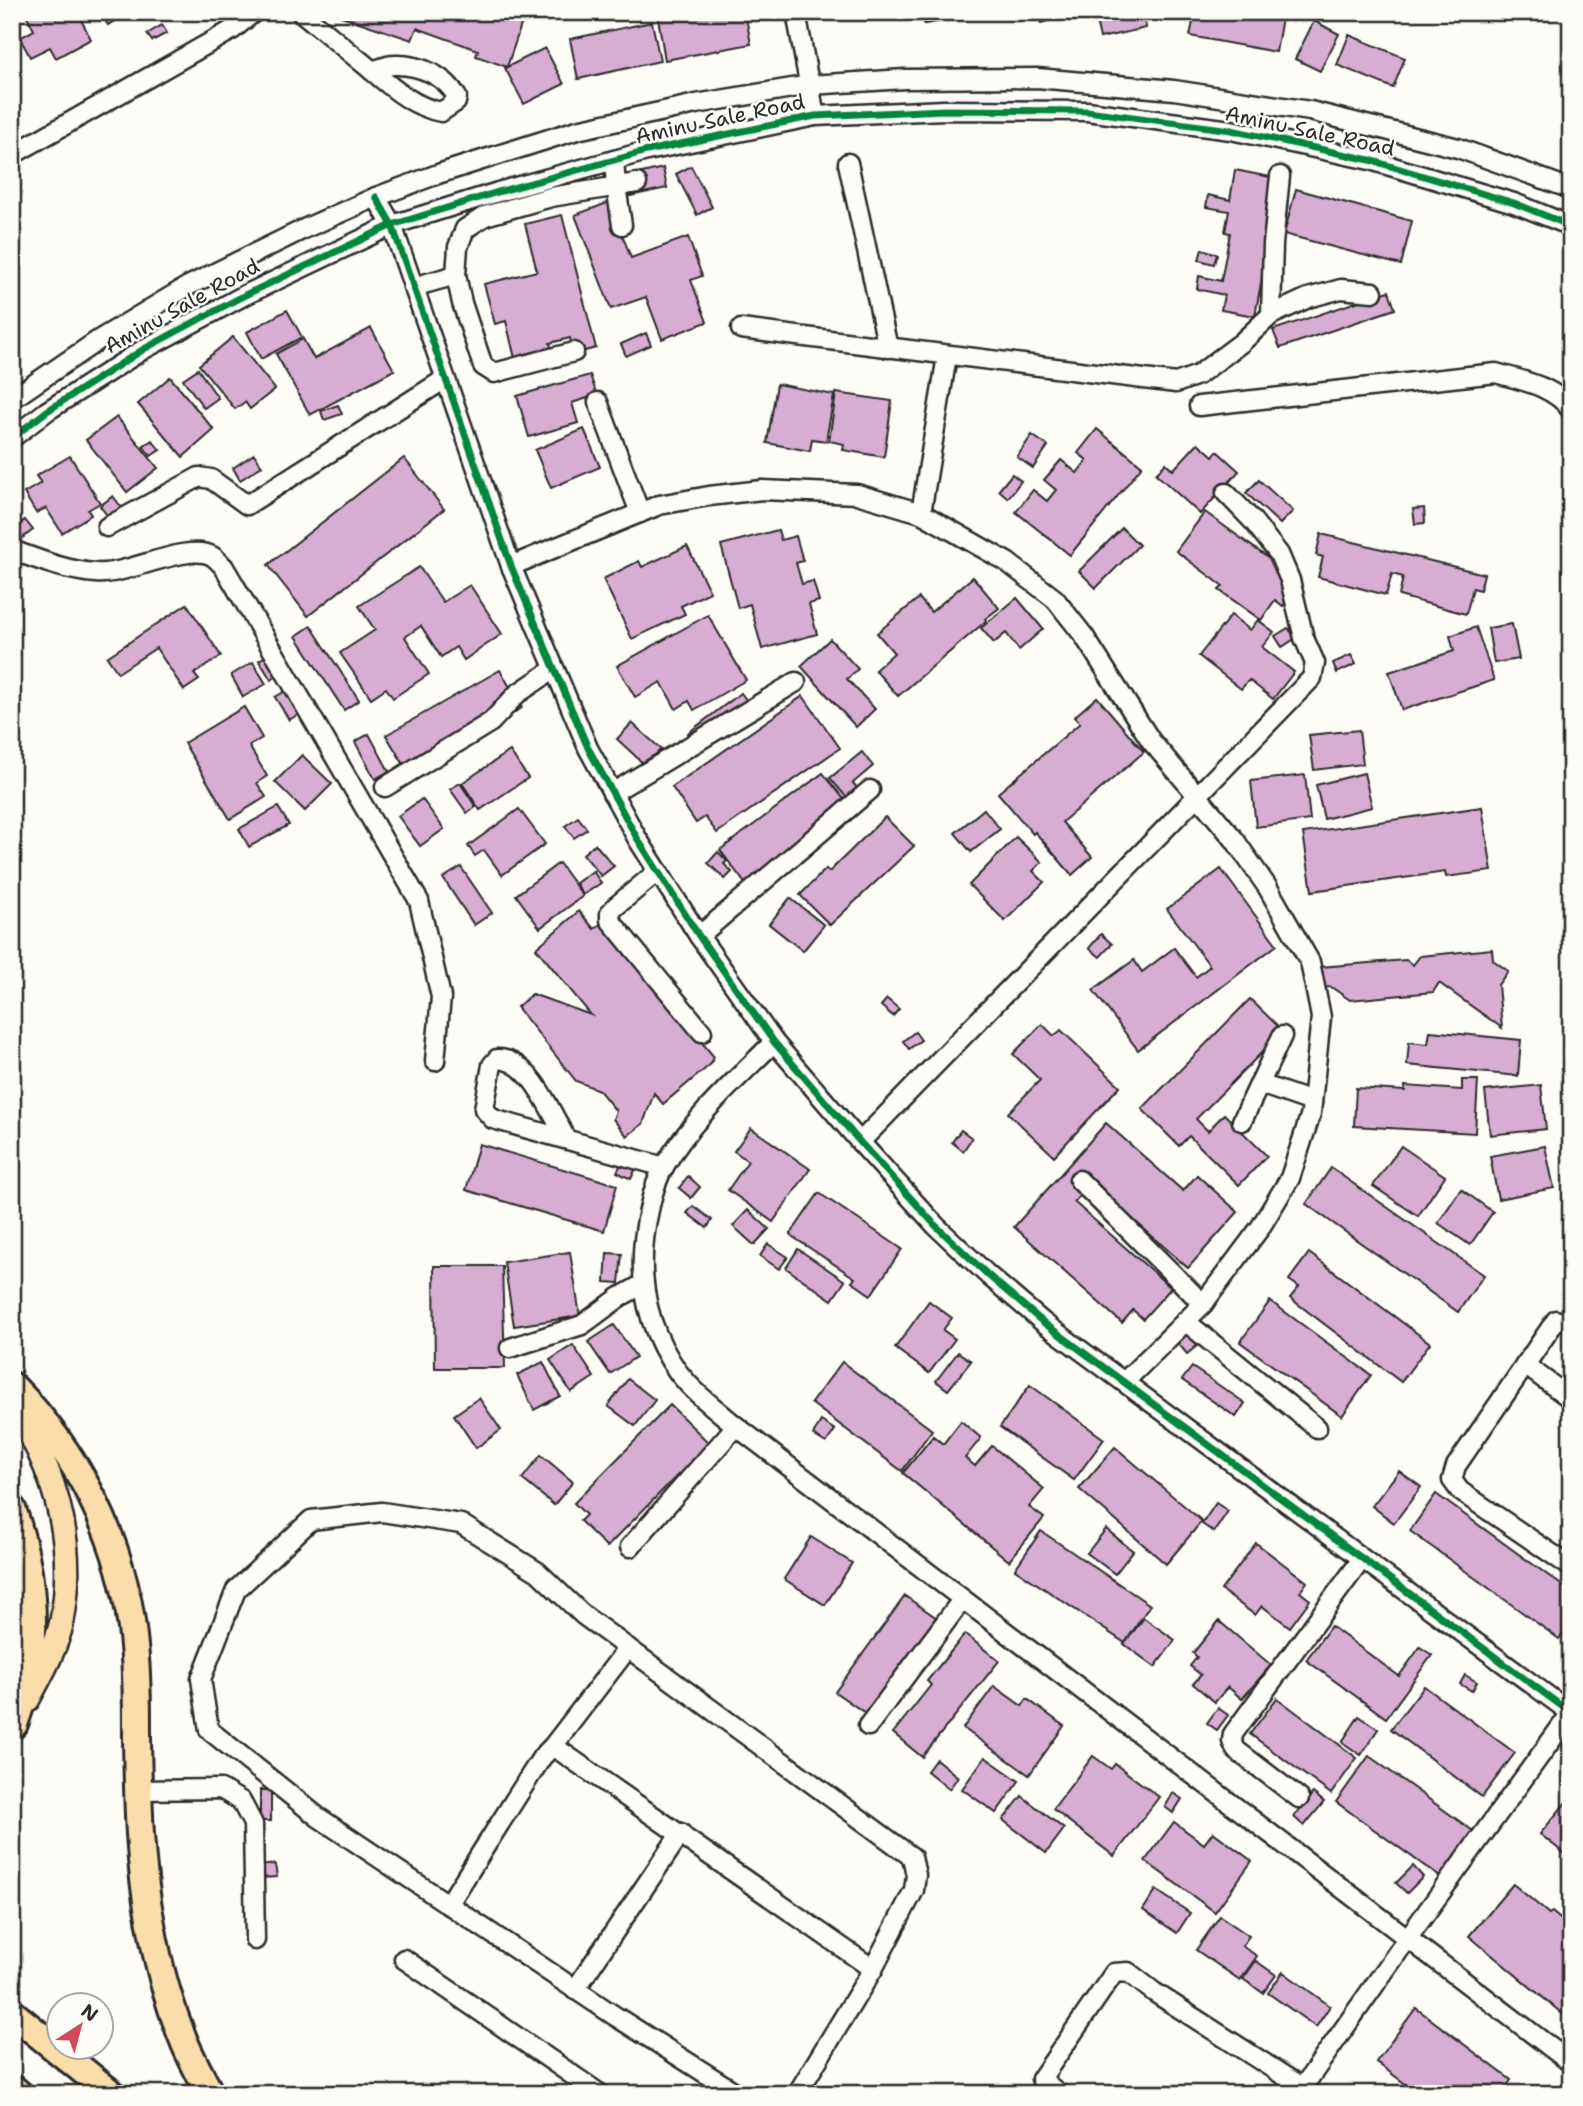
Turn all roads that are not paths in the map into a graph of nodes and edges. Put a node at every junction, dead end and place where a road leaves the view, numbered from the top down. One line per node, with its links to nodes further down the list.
1 (254, 12): 7 (street)
2 (301, 12): 4 (street)
3 (796, 12): 5 (street)
4 (372, 71)
5 (810, 85): 6 (street); 13 (street, Aminu Sale Road); 14 (street, Aminu Sale Road)
6 (815, 116): 8 (street, Aminu Sale Road); 17 (street, Aminu Sale Road)
7 (12, 155)
8 (614, 160): 12 (street); 15 (street, Aminu Sale Road)
9 (848, 163): 23 (street)
10 (1280, 176): 21 (street)
11 (637, 183): 12 (street)
12 (615, 187): 16 (street); 18 (street)
13 (1571, 189)
14 (376, 197): 15 (street); 27 (street, Aminu Sale Road)
15 (392, 225): 19 (street); 31 (street, Aminu Sale Road)
16 (622, 225)
17 (1571, 226)
18 (456, 275): 19 (street); 24 (street)
19 (413, 288): 26 (street)
20 (1373, 292): 21 (street)
21 (1271, 315): 25 (street)
22 (741, 329): 23 (street)
23 (888, 348): 25 (street)
24 (574, 352)
25 (947, 356): 34 (street)
26 (445, 380): 35 (street); 37 (street)
27 (12, 399)
28 (598, 402): 33 (street)
29 (1199, 406): 30 (street)
30 (1571, 410)
31 (12, 438)
32 (1226, 493): 43 (street)
33 (640, 513): 34 (street); 37 (street)
34 (922, 513): 43 (street)
35 (107, 527)
36 (12, 550): 49 (street)
37 (511, 566): 38 (street)
38 (555, 669): 40 (street); 42 (street)
39 (796, 682): 42 (street)
40 (385, 787)
41 (870, 790): 45 (street)
42 (612, 793): 44 (street)
43 (1196, 795): 51 (street); 54 (street)
44 (658, 871): 45 (street); 46 (street)
45 (699, 936): 48 (street)
46 (702, 1032)
47 (1282, 1037): 50 (street)
48 (774, 1042): 54 (street); 55 (street)
49 (435, 1061)
50 (1260, 1084): 51 (street); 52 (street)
51 (1312, 1102): 58 (street)
52 (1242, 1121)
53 (566, 1139): 53 (street); 55 (street)
54 (860, 1142): 63 (street)
55 (664, 1167): 57 (street)
56 (1079, 1180): 58 (street)
57 (643, 1284): 61 (street); 67 (street)
58 (1203, 1304): 60 (street)
59 (1556, 1320): 62 (street)
60 (1185, 1321): 63 (street); 68 (street)
61 (510, 1348)
62 (1525, 1366): 65 (street); 72 (street)
63 (1124, 1382): 71 (street)
64 (12, 1386): 79 (highway)
65 (1571, 1399)
66 (12, 1403): 76 (main road)
67 (736, 1426): 70 (street); 73 (street)
68 (1317, 1428)
69 (12, 1509): 76 (highway)
70 (629, 1547)
71 (1362, 1559): 75 (street); 80 (street)
72 (1571, 1567)
73 (962, 1600): 77 (street); 83 (street)
74 (628, 1648): 78 (street); 82 (street); 86 (street)
75 (1571, 1713): 83 (street)
76 (13, 1726)
77 (868, 1726)
78 (553, 1746): 81 (street); 82 (street)
79 (138, 1790): 84 (street); 95 (highway)
80 (1299, 1798)
81 (681, 1833): 86 (street); 87 (street)
82 (449, 1905): 87 (street)
83 (1407, 1939): 89 (street); 92 (street)
84 (255, 1940)
85 (404, 1959): 96 (street)
86 (873, 1969): 98 (street)
87 (575, 1990): 97 (street)
88 (12, 2013): 94 (highway)
89 (1571, 2063)
90 (1036, 2087): 92 (street); 99 (street)
91 (12, 2088): 93 (highway)
92 (1301, 2091)
93 (19, 2094)
94 (112, 2094)
95 (209, 2094)
96 (600, 2094)
97 (738, 2094)
98 (797, 2094)
99 (1059, 2094)

